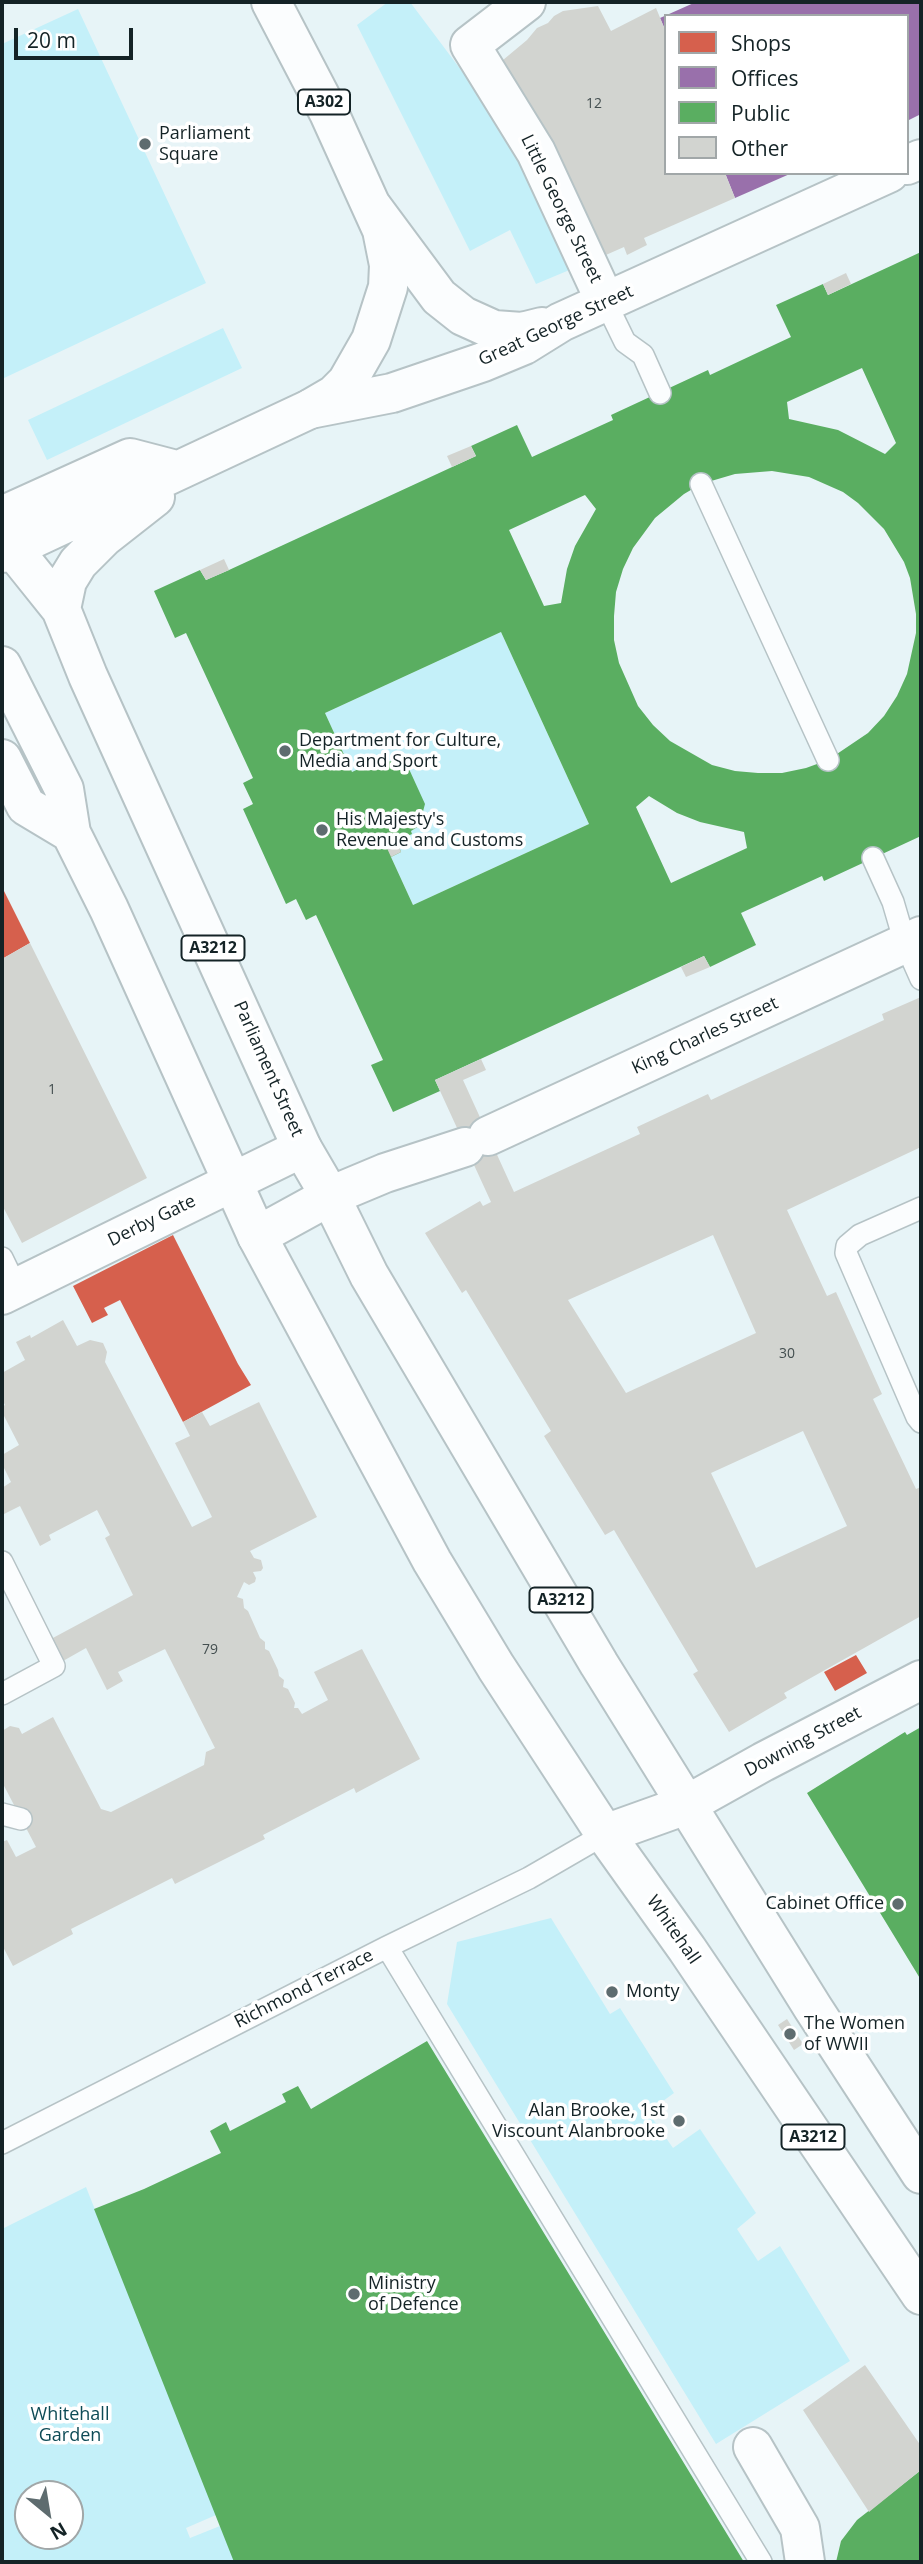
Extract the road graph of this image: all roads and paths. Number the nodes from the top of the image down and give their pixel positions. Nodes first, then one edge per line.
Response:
1 (271, 2) edge
2 (526, 2) edge
3 (884, 175) edge
4 (371, 206) junction
5 (606, 303) junction
6 (561, 322) junction
7 (660, 393) dead end
8 (310, 409) junction
9 (176, 470) junction
10 (702, 484) dead end
11 (5, 539) edge
12 (61, 609) junction
13 (2, 666) edge
14 (2, 759) edge
15 (828, 760) dead end
16 (71, 833) junction
17 (873, 858) dead end
18 (913, 940) edge
19 (921, 979) edge
20 (302, 1148) junction
21 (233, 1180) junction
22 (330, 1196) junction
23 (921, 1208) edge
24 (257, 1236) junction
25 (7, 1280) edge
26 (921, 1422) edge
27 (2, 1562) edge
28 (921, 1680) edge
29 (2, 1694) edge
30 (687, 1805) junction
31 (605, 1834) junction
32 (387, 1947) junction
33 (2, 2143) edge
34 (921, 2174) edge
35 (921, 2295) edge
36 (753, 2447) dead end
37 (761, 2562) edge
38 (805, 2562) edge

1 - 4 main road, A302
2 - 5 main road, Little George Street
3 - 5 main road, Great George Street
4 - 6 main road
4 - 8 main road, A302
5 - 6 main road, Great George Street
5 - 7 lane
6 - 8 main road, Great George Street
8 - 9 main road, Great George Street / A302
9 - 11 main road, Great George Street / A302
9 - 12 main road, Great George Street / A302
10 - 15 lane
11 - 12 main road, A3212
12 - 20 main road, Parliament Street / A3212
13 - 16 main road, A3212
14 - 16 main road
16 - 21 main road, A3212
17 - 18 lane
18 - 19 lane
18 - 22 main road, King Charles Street
20 - 21 main road, Derby Gate
20 - 22 main road, Parliament Street / A3212
21 - 24 main road, A3212
21 - 25 main road, Derby Gate
22 - 24 main road, King Charles Street
22 - 30 main road, Parliament Street / A3212
23 - 26 lane
24 - 31 main road, Whitehall / A3212
27 - 29 lane
28 - 30 main road, Downing Street
30 - 31 main road, Downing Street
30 - 34 main road, A3212
31 - 32 lane, Richmond Terrace
31 - 35 main road, Whitehall / A3212
32 - 33 lane, Richmond Terrace
32 - 37 lane
36 - 38 main road

